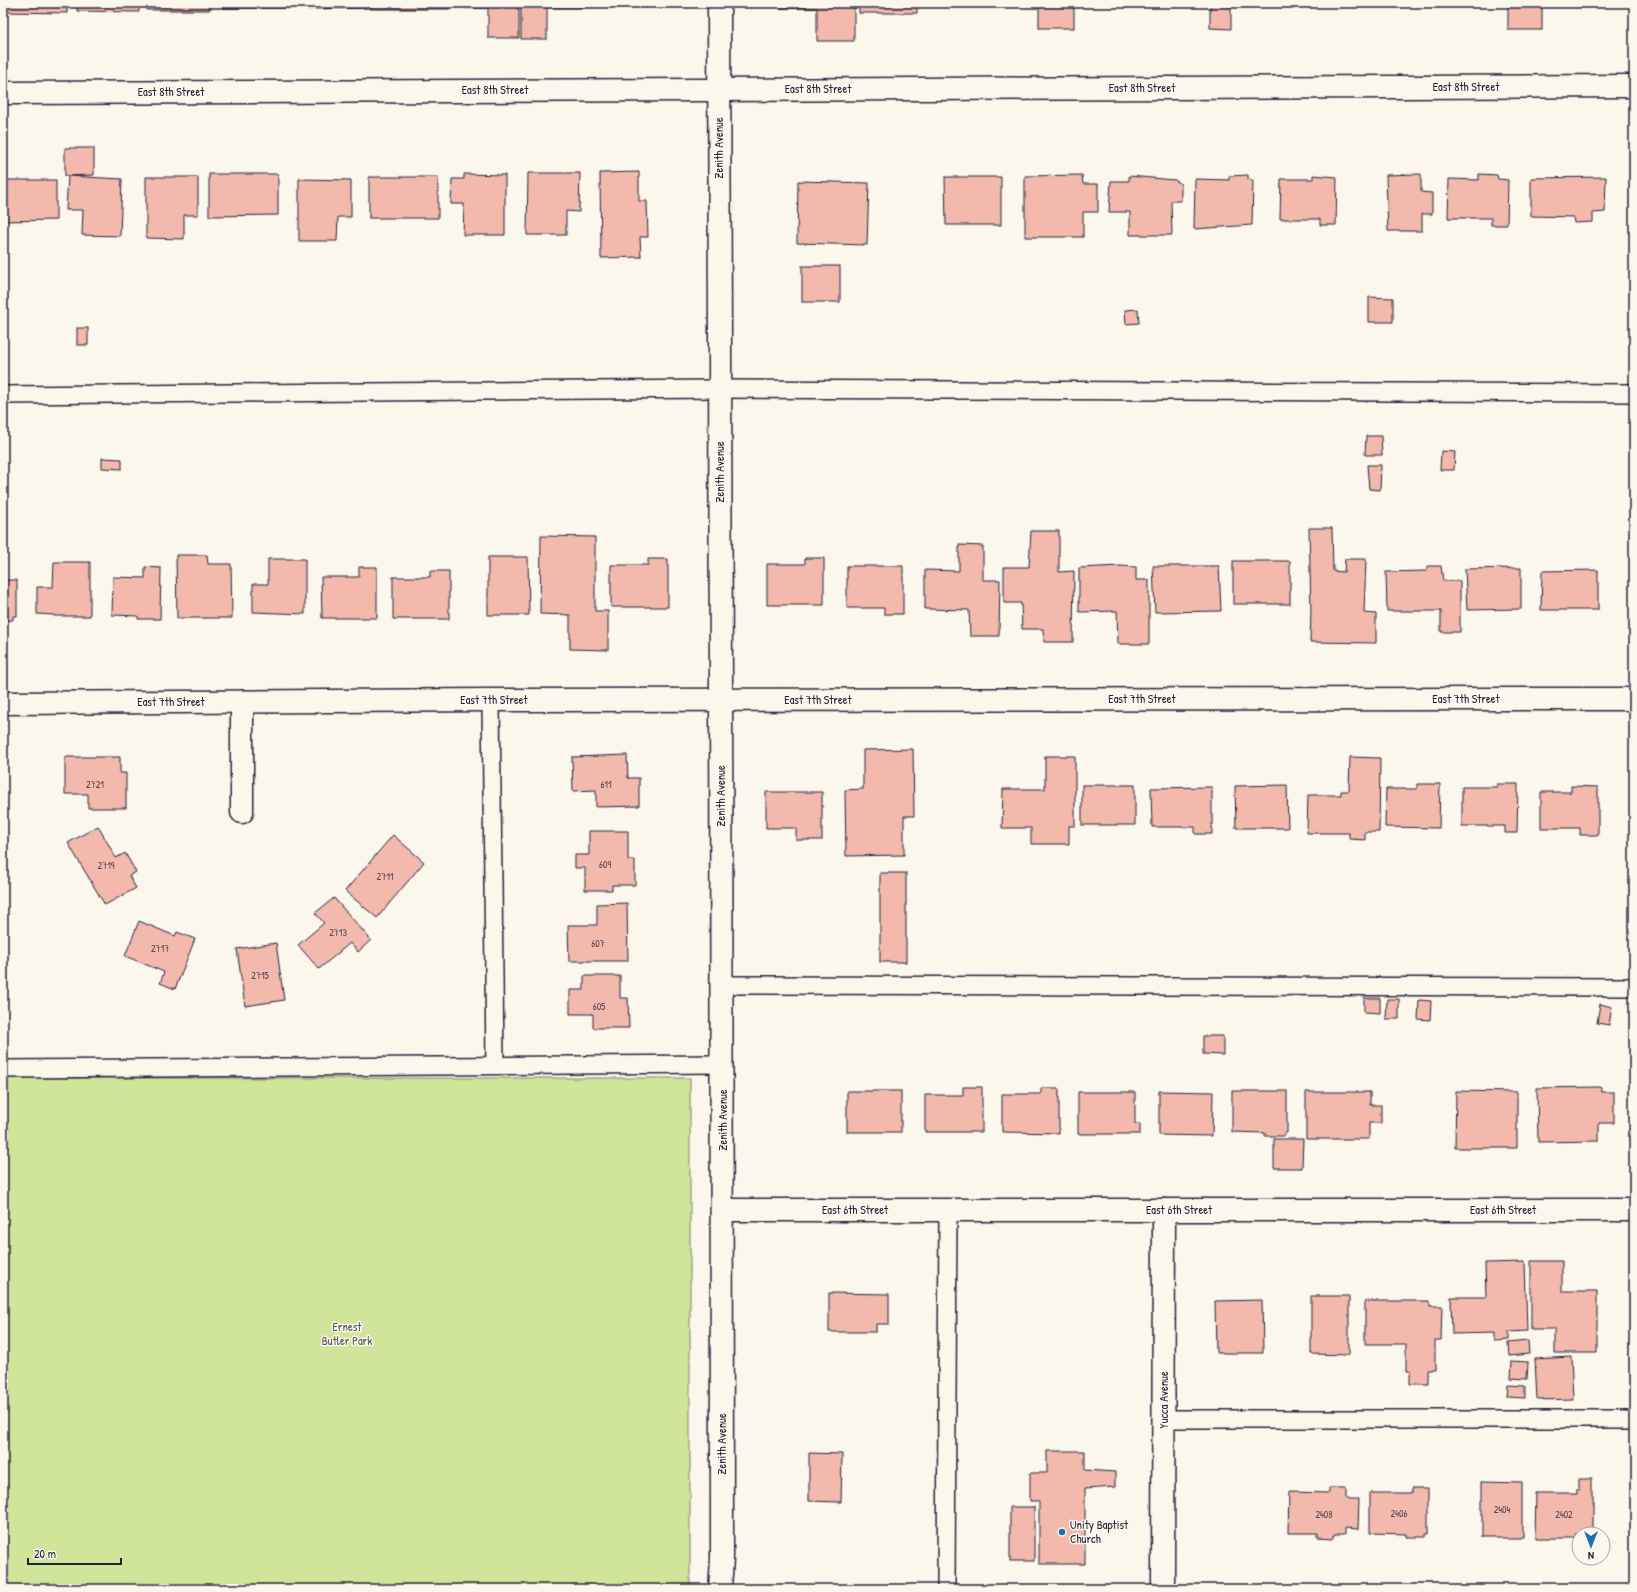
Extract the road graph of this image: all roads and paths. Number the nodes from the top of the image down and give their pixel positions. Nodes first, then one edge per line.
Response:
1 (719, 3) edge
2 (1634, 86) edge
3 (719, 89) junction
4 (3, 93) edge
5 (720, 389) junction
6 (1634, 393) edge
7 (3, 395) edge
8 (1634, 698) edge
9 (491, 700) junction
10 (720, 700) junction
11 (242, 702) junction
12 (3, 703) edge
13 (242, 812) dead end
14 (722, 985) junction
15 (1634, 987) edge
16 (722, 1064) junction
17 (494, 1066) junction
18 (3, 1069) edge
19 (723, 1210) junction
20 (948, 1210) junction
21 (1164, 1210) junction
22 (1634, 1210) edge
23 (1164, 1419) junction
24 (1634, 1419) edge
25 (720, 1589) edge
26 (946, 1589) edge
27 (1163, 1589) edge

1 - 3 street, Zenith Avenue
2 - 3 street, East 8th Street
3 - 4 street, East 8th Street
3 - 5 street, Zenith Avenue
5 - 6 lane
5 - 7 lane
5 - 10 street, Zenith Avenue
8 - 10 street, East 7th Street
9 - 10 street, East 7th Street
9 - 11 street, East 7th Street
9 - 17 lane
10 - 14 street, Zenith Avenue
11 - 12 street, East 7th Street
11 - 13 street
14 - 15 lane
14 - 16 street, Zenith Avenue
16 - 17 lane
16 - 19 street, Zenith Avenue
17 - 18 lane
19 - 20 street, East 6th Street
19 - 25 street, Zenith Avenue
20 - 21 street, East 6th Street
20 - 26 lane
21 - 22 street, East 6th Street
21 - 23 street, Yucca Avenue
23 - 24 lane
23 - 27 street, Yucca Avenue

